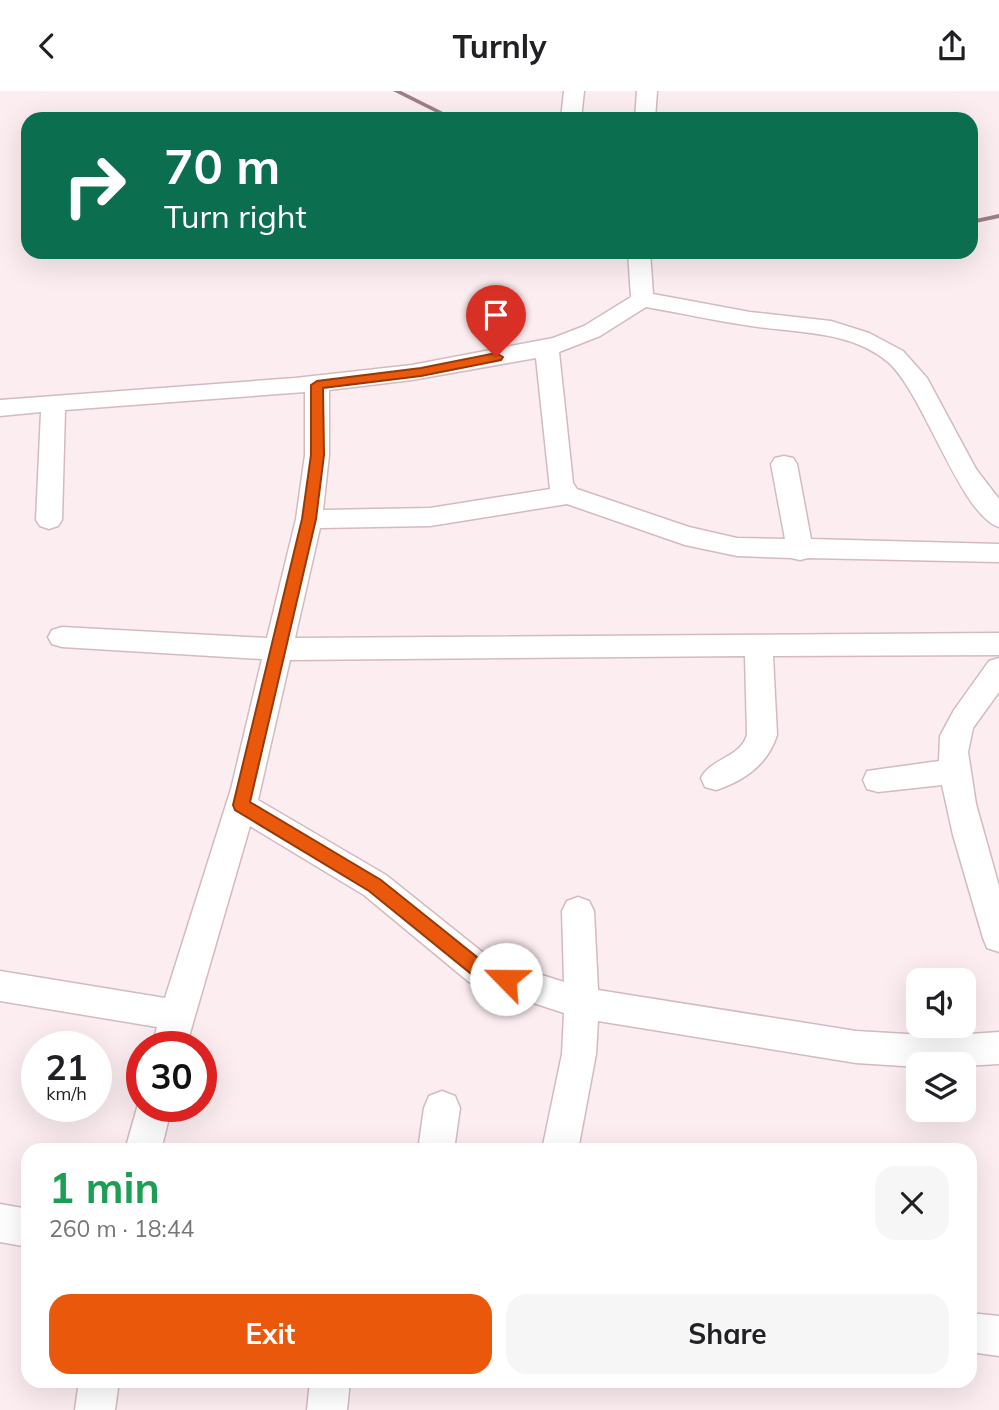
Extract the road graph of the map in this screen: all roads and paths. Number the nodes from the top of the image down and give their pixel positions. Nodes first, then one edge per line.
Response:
1 (574, 91) edge
2 (647, 91) edge
3 (572, 112) edge
4 (646, 112) edge
5 (639, 259) edge
6 (642, 299) junction
7 (547, 347) junction
8 (317, 385) junction
9 (53, 402) junction
10 (0, 408) edge
11 (784, 464) dead end
12 (568, 495) junction
13 (999, 518) edge
14 (309, 519) junction
15 (49, 520) dead end
16 (800, 551) junction
17 (999, 553) edge
18 (62, 637) dead end
19 (999, 644) edge
20 (759, 645) junction
21 (279, 649) junction
22 (999, 669) edge
23 (955, 771) junction
24 (716, 778) dead end
25 (878, 780) dead end
26 (243, 797) junction
27 (578, 911) dead end
28 (999, 939) edge
29 (0, 986) edge
30 (582, 1003) junction
31 (173, 1031) edge
32 (999, 1048) edge
33 (442, 1108) dead end
34 (150, 1122) edge
35 (145, 1143) edge
36 (437, 1143) edge
37 (561, 1143) edge
38 (0, 1223) edge
39 (21, 1227) edge
40 (977, 1334) edge
41 (999, 1336) edge
42 (98, 1388) edge
43 (329, 1388) edge
44 (95, 1410) edge
45 (327, 1410) edge

1 - 3 street
2 - 4 street
5 - 6 street
6 - 7 street
6 - 13 street
7 - 8 street
7 - 12 street
8 - 9 street
8 - 14 street
9 - 10 street
9 - 15 street
11 - 16 street
12 - 14 street
12 - 16 street
14 - 21 street
16 - 17 street
18 - 21 street
19 - 20 street
20 - 21 street
20 - 24 street
21 - 26 street
22 - 23 street
23 - 25 street
23 - 28 street
26 - 30 street
26 - 31 street
27 - 30 street
29 - 31 street
30 - 32 street
30 - 37 street
33 - 36 street
34 - 35 street
38 - 39 street
40 - 41 street
42 - 44 street
43 - 45 street

